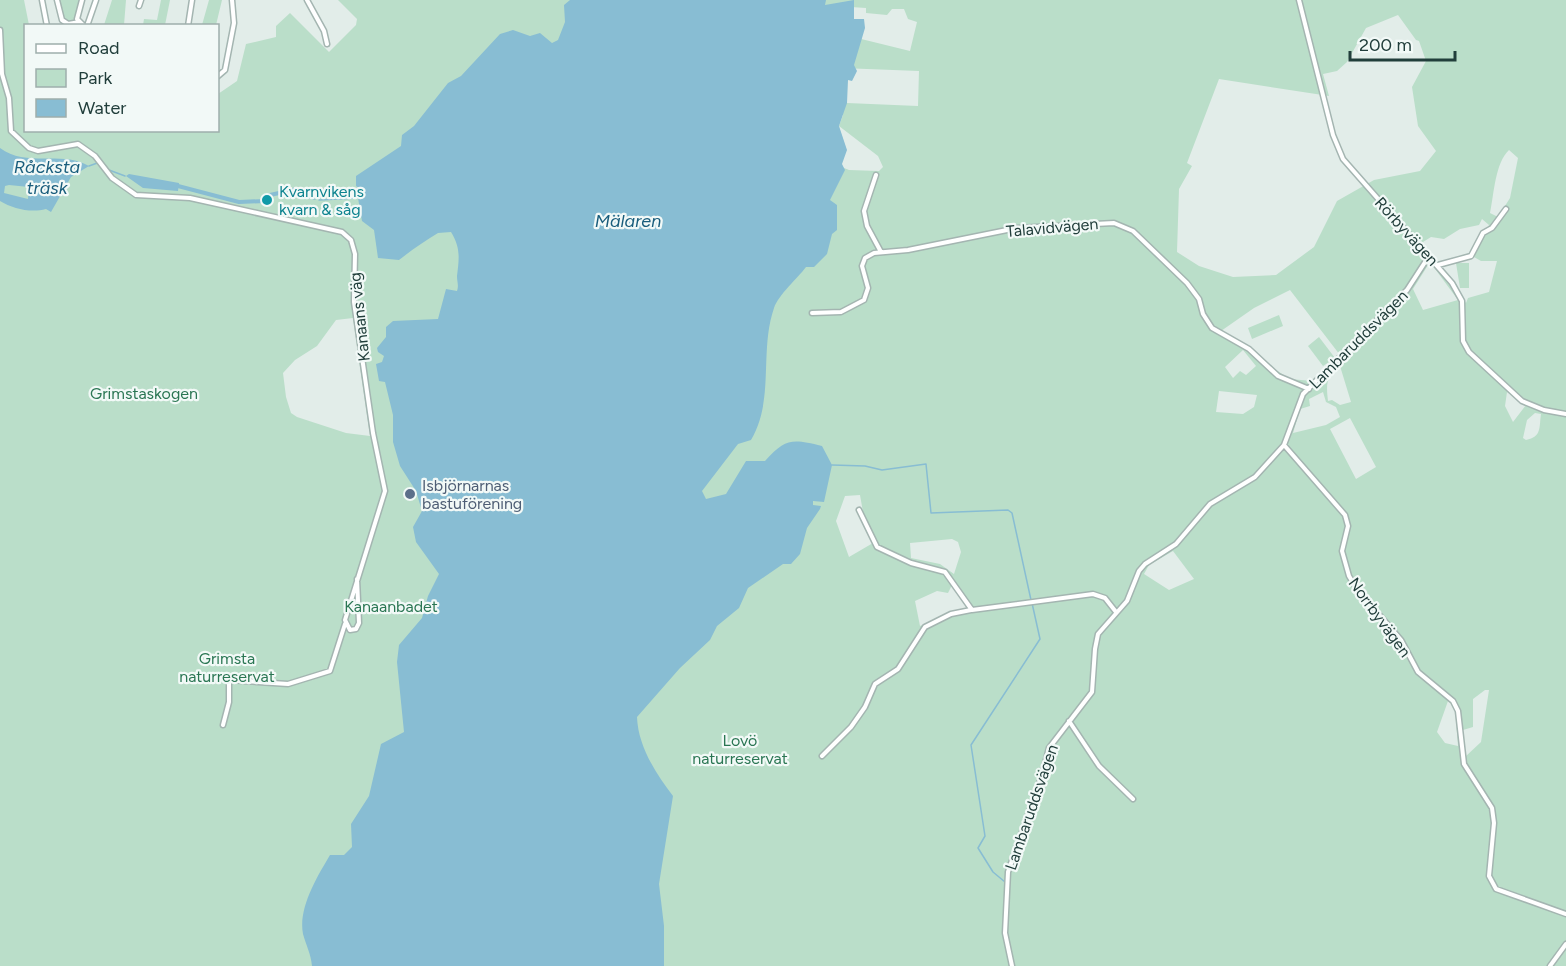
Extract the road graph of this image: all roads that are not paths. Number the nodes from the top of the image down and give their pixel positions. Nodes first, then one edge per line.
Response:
1 (42, 0) edge
2 (57, 0) edge
3 (82, 0) edge
4 (96, 0) edge
5 (141, 0) edge
6 (192, 0) edge
7 (232, 0) edge
8 (307, 0) edge
9 (1299, 0) edge
10 (139, 6) dead end
11 (80, 22) junction
12 (47, 24) edge
13 (83, 24) edge
14 (87, 24) edge
15 (188, 24) edge
16 (0, 30) edge
17 (327, 44) dead end
18 (219, 75) edge
19 (876, 175) dead end
20 (1506, 209) dead end
21 (881, 252) junction
22 (1429, 256) junction
23 (1438, 265) junction
24 (812, 313) dead end
25 (1308, 389) junction
26 (1566, 414) edge
27 (1284, 445) junction
28 (859, 510) dead end
29 (357, 579) junction
30 (972, 610) junction
31 (1116, 612) junction
32 (345, 624) junction
33 (1069, 721) junction
34 (224, 725) dead end
35 (822, 756) dead end
36 (1133, 799) dead end
37 (1566, 914) edge
38 (1566, 944) edge
39 (1012, 966) edge
40 (1550, 966) edge

1 - 12 street
2 - 11 street
3 - 11 street
4 - 14 street
5 - 10 street
6 - 15 street
7 - 18 street
8 - 17 street
9 - 22 street, Rörbyvägen
11 - 13 street
16 - 29 street, Kanaans väg
19 - 21 street
20 - 23 street
21 - 24 street
21 - 25 street, Talavidvägen
22 - 23 street, Rörbyvägen
22 - 25 street, Lambaruddsvägen
23 - 26 street, Rörbyvägen
25 - 27 street, Lambaruddsvägen
27 - 31 street, Lambaruddsvägen
27 - 37 street, Norrbyvägen
28 - 30 street
29 - 32 street, Kanaans väg
29 - 32 street, Kanaans väg
30 - 31 street
30 - 35 street
31 - 33 street, Lambaruddsvägen
32 - 34 street
33 - 36 street
33 - 39 street, Lambaruddsvägen
38 - 40 street

